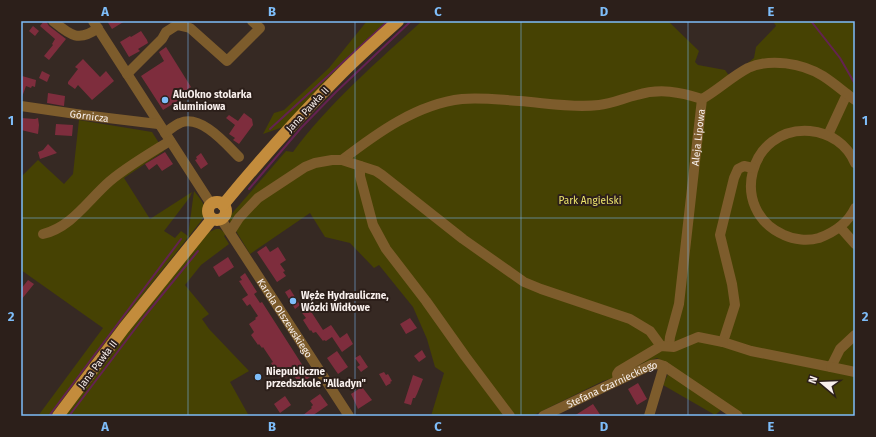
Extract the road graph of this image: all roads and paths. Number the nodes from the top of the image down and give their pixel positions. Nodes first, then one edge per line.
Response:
1 (53, 21) edge
2 (252, 21) edge
3 (398, 21) edge
4 (95, 25) edge
5 (127, 74) junction
6 (851, 97) edge
7 (702, 99) junction
8 (21, 106) edge
9 (158, 124) junction
10 (828, 135) junction
11 (167, 137) junction
12 (239, 156) dead end
13 (342, 160) junction
14 (855, 162) edge
15 (360, 166) junction
16 (753, 168) junction
17 (217, 205) junction
18 (855, 208) edge
19 (216, 219) junction
20 (840, 227) junction
21 (232, 228) dead end
22 (43, 234) dead end
23 (855, 244) edge
24 (855, 335) edge
25 (723, 342) junction
26 (665, 346) junction
27 (664, 366) junction
28 (831, 367) junction
29 (855, 372) edge
30 (618, 380) junction
31 (58, 416) edge
32 (349, 416) edge
33 (510, 416) edge
34 (544, 416) edge
35 (649, 416) edge
36 (738, 416) edge

1 - 4 street
2 - 5 street
3 - 17 main road, Jana Pawła II
4 - 5 street
5 - 9 street
6 - 7 street, Aleja Lipowa
6 - 10 street
7 - 13 street
7 - 26 street, Aleja Lipowa
8 - 9 street, Górnicza
9 - 11 street
10 - 14 street
10 - 16 street
11 - 12 street
11 - 17 street
11 - 22 street
13 - 15 street
13 - 21 street
15 - 26 street
15 - 33 street
16 - 20 street
16 - 25 street
17 - 19 main road
18 - 20 street
19 - 31 main road, Jana Pawła II
19 - 32 street, Karola Olszewskiego
20 - 23 street
24 - 28 street
25 - 26 street
25 - 28 street
26 - 30 street
27 - 30 street, Stefana Czarnieckiego
27 - 35 street
27 - 36 street, Stefana Czarnieckiego
28 - 29 street
30 - 34 street, Stefana Czarnieckiego

